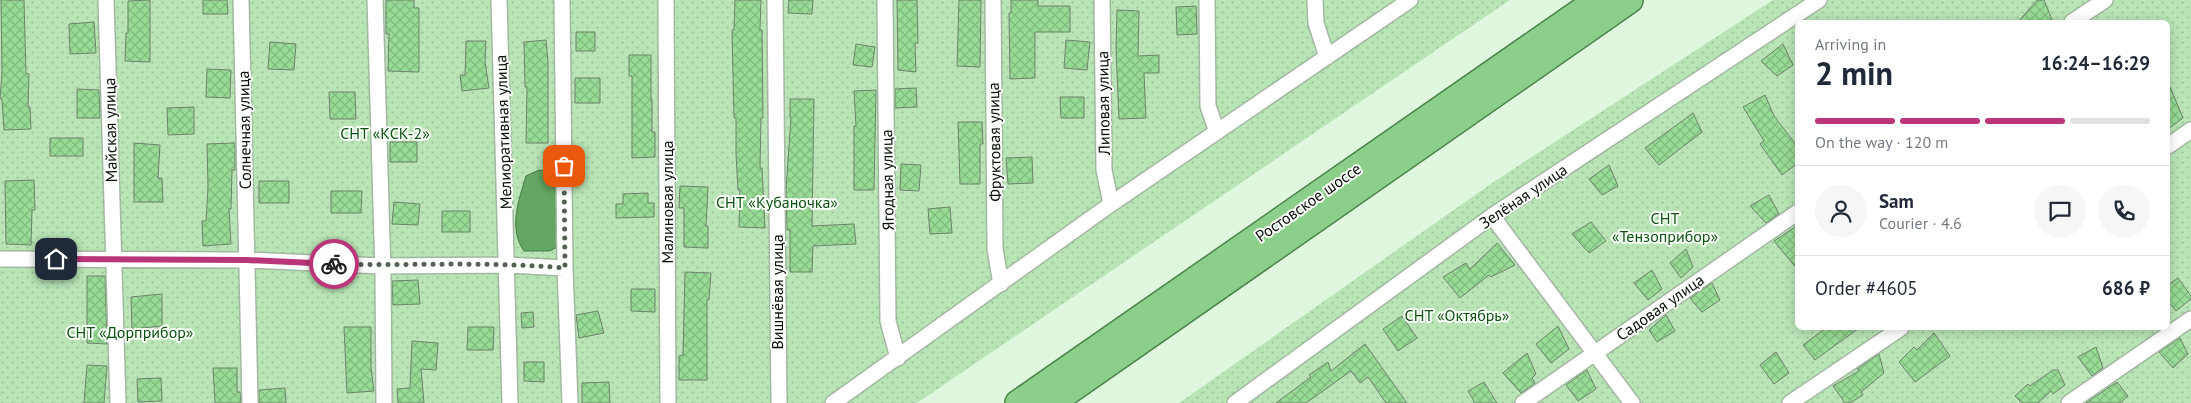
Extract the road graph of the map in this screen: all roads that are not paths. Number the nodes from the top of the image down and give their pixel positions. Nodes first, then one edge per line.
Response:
1 (106, 0) edge
2 (241, 0) edge
3 (375, 0) edge
4 (499, 0) edge
5 (562, 0) edge
6 (666, 0) edge
7 (775, 0) edge
8 (885, 0) edge
9 (993, 0) edge
10 (1102, 0) edge
11 (1207, 0) edge
12 (1315, 0) edge
13 (1410, 0) edge
14 (1597, 0) edge
15 (1630, 0) edge
16 (1819, 0) edge
17 (2105, 0) edge
18 (2075, 20) edge
19 (1327, 57) junction
20 (2191, 130) edge
21 (1217, 132) junction
22 (2170, 145) edge
23 (1111, 204) junction
24 (1795, 214) edge
25 (1492, 216) junction
26 (0, 259) edge
27 (113, 259) junction
28 (246, 260) junction
29 (507, 264) junction
30 (382, 266) junction
31 (565, 268) junction
32 (1001, 284) junction
33 (2191, 319) edge
34 (1898, 330) edge
35 (1594, 352) junction
36 (898, 358) junction
37 (118, 403) edge
38 (250, 403) edge
39 (384, 403) edge
40 (510, 403) edge
41 (570, 403) edge
42 (668, 403) edge
43 (779, 403) edge
44 (833, 403) edge
45 (1018, 403) edge
46 (1052, 403) edge
47 (1235, 403) edge
48 (1523, 403) edge
49 (1632, 403) edge
50 (1790, 403) edge
51 (2069, 403) edge

1 - 27 street, Майская улица
2 - 28 street, Солнечная улица
3 - 30 street
4 - 29 street, Мелиоративная улица
5 - 31 street
6 - 42 street, Малиновая улица
7 - 43 street, Вишнёвая улица
8 - 36 street, Ягодная улица
9 - 32 street, Фруктовая улица
10 - 23 street, Липовая улица
11 - 21 street
12 - 19 street
13 - 19 street
14 - 45 highway, Ростовское шоссе
15 - 46 highway, Ростовское шоссе
16 - 25 street, Зелёная улица
17 - 18 street
19 - 21 street
20 - 22 street
21 - 23 street
23 - 32 street
24 - 35 street, Садовая улица
25 - 35 street
25 - 47 street, Зелёная улица
26 - 27 street
27 - 28 street
27 - 37 street
28 - 30 street
28 - 38 street, Солнечная улица
29 - 30 street
29 - 31 street
29 - 40 street, Мелиоративная улица
30 - 39 street
31 - 41 street
32 - 36 street
33 - 51 street
34 - 50 street
35 - 48 street, Садовая улица
35 - 49 street
36 - 44 street

